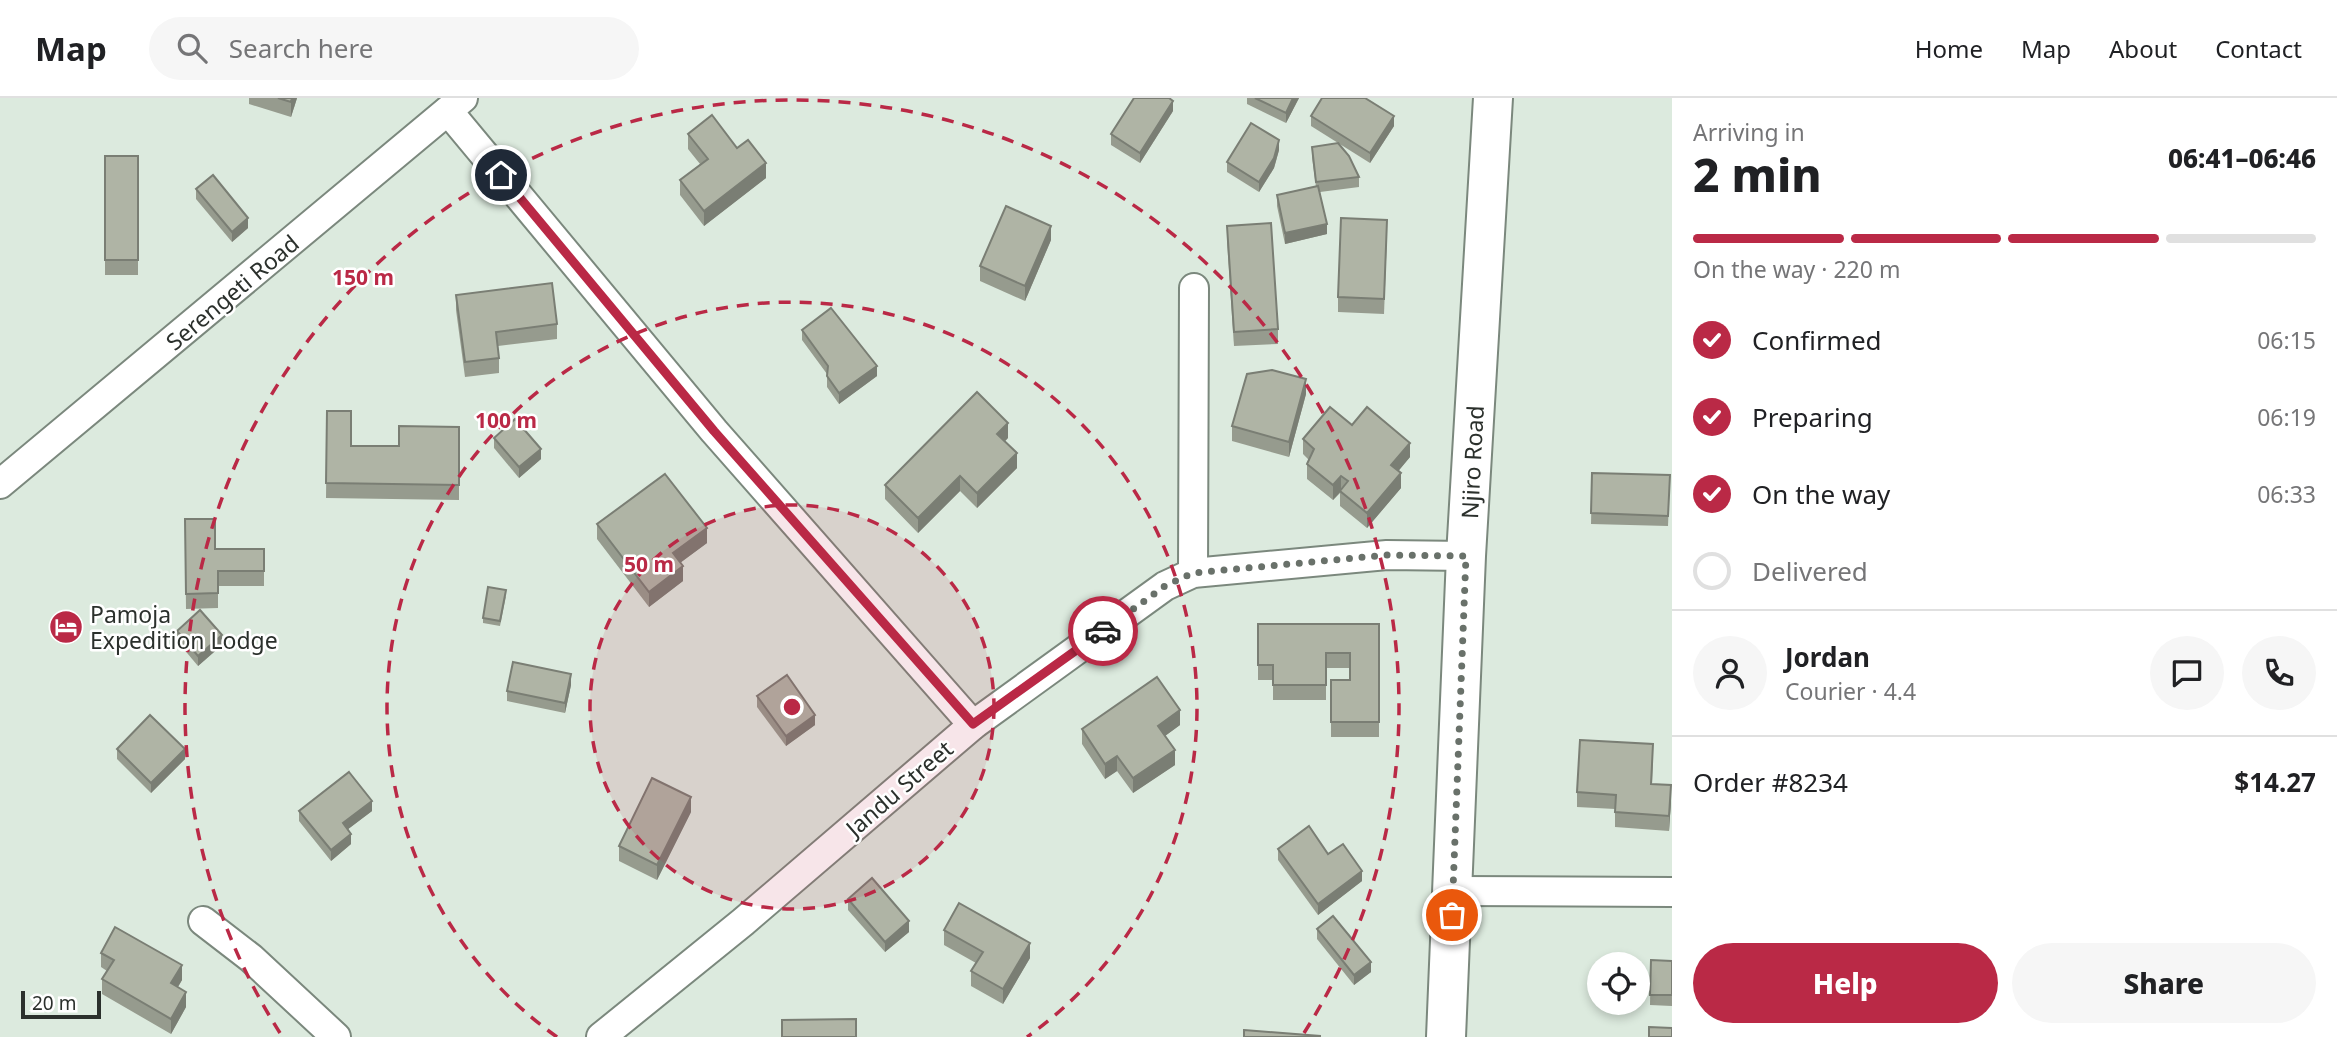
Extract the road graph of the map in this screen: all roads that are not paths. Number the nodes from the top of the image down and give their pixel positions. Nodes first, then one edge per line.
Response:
1 (1493, 98) edge
2 (456, 105) edge
3 (1194, 288) dead end
4 (0, 484) edge
5 (1466, 556) junction
6 (1193, 573) junction
7 (973, 724) junction
8 (1453, 891) junction
9 (1672, 892) edge
10 (203, 921) dead end
11 (336, 1037) edge
12 (601, 1037) edge
13 (1446, 1037) edge

1 - 5 street, Njiro Road
2 - 4 street, Serengeti Road
2 - 7 street
3 - 6 street
5 - 6 street, Jandu Street
5 - 8 street, Njiro Road
6 - 7 street, Jandu Street
7 - 12 street, Jandu Street
8 - 9 street
8 - 13 street, Njiro Road
10 - 11 street

